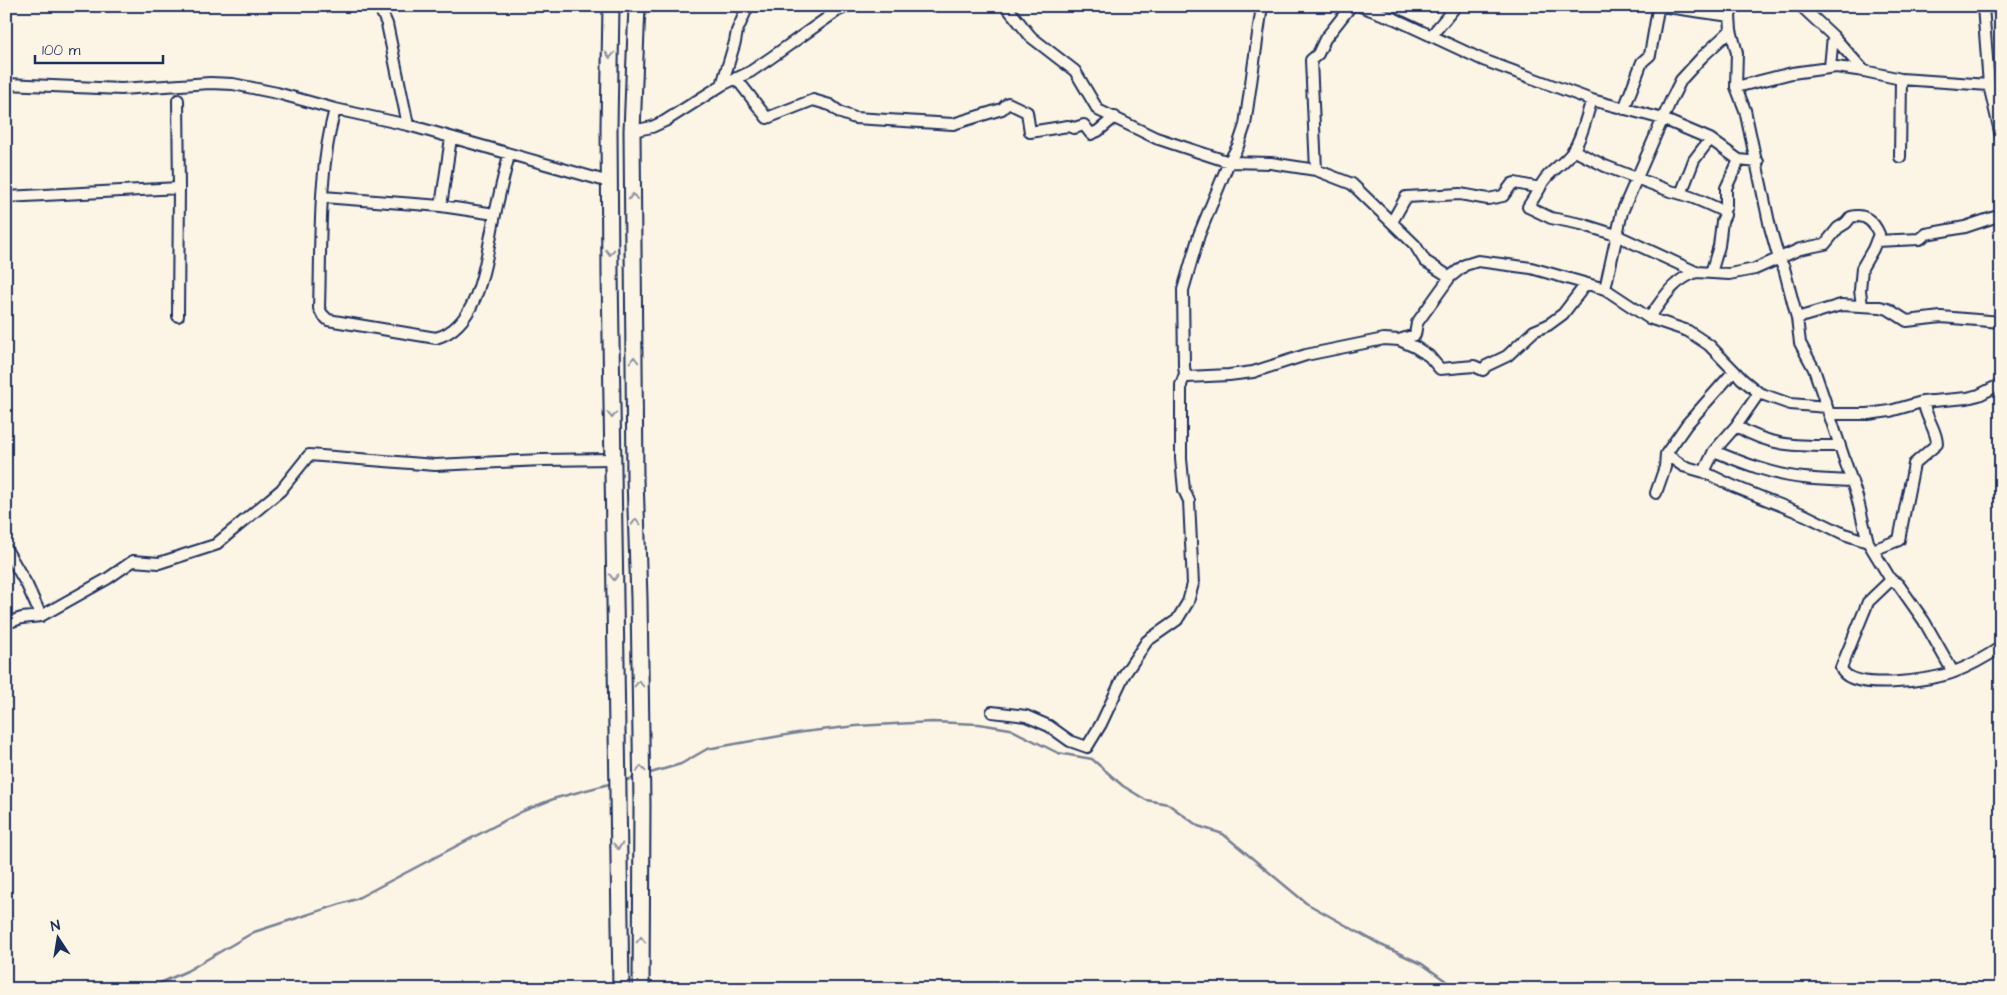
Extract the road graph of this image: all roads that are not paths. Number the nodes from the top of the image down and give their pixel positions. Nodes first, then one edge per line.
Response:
1 (379, 6) edge
2 (611, 6) edge
3 (637, 6) edge
4 (748, 6) edge
5 (848, 6) edge
6 (1006, 6) edge
7 (1262, 6) edge
8 (1352, 6) edge
9 (1360, 6) edge
10 (1456, 6) edge
11 (1801, 6) edge
12 (1982, 6) edge
13 (1994, 6) edge
14 (1662, 7) edge
15 (1732, 11) edge
16 (2001, 12) edge
17 (1731, 30) junction
18 (1431, 36) junction
19 (1834, 36) junction
20 (1830, 67) junction
21 (1864, 70) junction
22 (736, 78) junction
23 (1901, 79) junction
24 (6, 84) edge
25 (722, 85) junction
26 (1989, 85) junction
27 (1736, 86) junction
28 (178, 100) dead end
29 (1592, 100) junction
30 (335, 109) junction
31 (1624, 109) junction
32 (1115, 117) junction
33 (1663, 118) junction
34 (408, 126) junction
35 (632, 131) junction
36 (2001, 136) edge
37 (451, 138) junction
38 (1710, 139) junction
39 (1573, 150) junction
40 (509, 155) junction
41 (1900, 157) dead end
42 (1740, 160) junction
43 (1229, 162) junction
44 (1758, 162) junction
45 (1316, 170) junction
46 (1636, 178) junction
47 (609, 182) junction
48 (179, 188) junction
49 (1540, 188) junction
50 (1681, 194) junction
51 (6, 197) edge
52 (323, 197) junction
53 (441, 206) junction
54 (1723, 211) junction
55 (495, 214) junction
56 (2001, 215) edge
57 (1389, 219) junction
58 (1616, 235) junction
59 (1876, 240) junction
60 (1779, 260) junction
61 (1696, 272) junction
62 (1711, 273) junction
63 (1450, 278) junction
64 (1586, 284) junction
65 (1605, 289) junction
66 (1862, 306) junction
67 (178, 316) dead end
68 (1649, 318) junction
69 (1797, 318) junction
70 (2001, 322) edge
71 (1400, 340) junction
72 (1734, 371) junction
73 (1185, 374) junction
74 (2001, 384) edge
75 (1759, 393) junction
76 (1930, 401) junction
77 (1828, 411) junction
78 (1736, 426) junction
79 (1840, 446) junction
80 (1714, 450) junction
81 (1666, 454) junction
82 (612, 460) junction
83 (1704, 472) junction
84 (1852, 481) junction
85 (1656, 493) dead end
86 (1870, 546) junction
87 (6, 549) edge
88 (1891, 580) junction
89 (41, 616) junction
90 (6, 623) edge
91 (2001, 647) edge
92 (1953, 672) junction
93 (992, 712) dead end
94 (621, 989) edge
95 (641, 989) edge

1 - 34 street
2 -> 47 highway
3 - 35 highway
4 - 25 street
5 - 22 street
6 - 32 street
7 - 43 street
8 - 45 street
9 - 18 street
10 - 18 street
11 - 19 street
12 - 26 street
13 - 16 street
14 - 15 street
14 - 31 street
15 - 17 street
17 - 27 street
17 - 33 street
18 - 29 street
19 - 20 street
19 - 21 street
20 - 21 street
20 - 27 street
21 - 23 street
22 - 25 street
22 - 32 street
23 - 26 street
23 - 41 street
24 - 30 street
25 - 35 street
26 - 36 street
27 - 44 street
28 - 48 street
29 - 31 street
29 - 39 street
30 - 34 street
30 - 52 street
31 - 33 street
32 - 43 street
33 - 38 street
33 - 46 street
34 - 37 street
95 -> 35 highway
37 - 40 street
37 - 53 street
38 - 42 street
38 - 50 street
39 - 46 street
39 - 49 street
40 - 47 street
40 - 55 street
42 - 44 street
42 - 54 street
43 - 45 street
43 - 73 street
44 - 60 street
45 - 57 street
46 - 50 street
46 - 58 street
47 -> 82 highway
48 - 51 street
48 - 67 street
49 - 57 street
49 - 58 street
50 - 54 street
52 - 53 street
52 - 55 street
53 - 55 street
54 - 62 street
56 - 59 street
57 - 63 street
58 - 61 street
58 - 65 street
59 - 60 street
59 - 66 street
60 - 62 street
60 - 69 street
61 - 62 street
61 - 68 street
63 - 64 street
63 - 71 street
64 - 65 street
64 - 71 street
65 - 68 street
66 - 69 street
66 - 70 street
68 - 72 street
69 - 77 street
71 - 73 street
72 - 75 street
72 - 81 street
73 - 93 street
74 - 76 street
75 - 77 street
75 - 78 street
76 - 77 street
76 - 86 street
77 - 79 street
78 - 79 street
78 - 80 street
79 - 84 street
80 - 83 street
80 - 84 street
81 - 83 street
81 - 85 street
82 - 89 street
82 -> 94 highway
83 - 86 street
84 - 86 street
86 - 88 street
87 - 89 street
88 - 92 street
88 - 92 street
89 - 90 street
91 - 92 street

